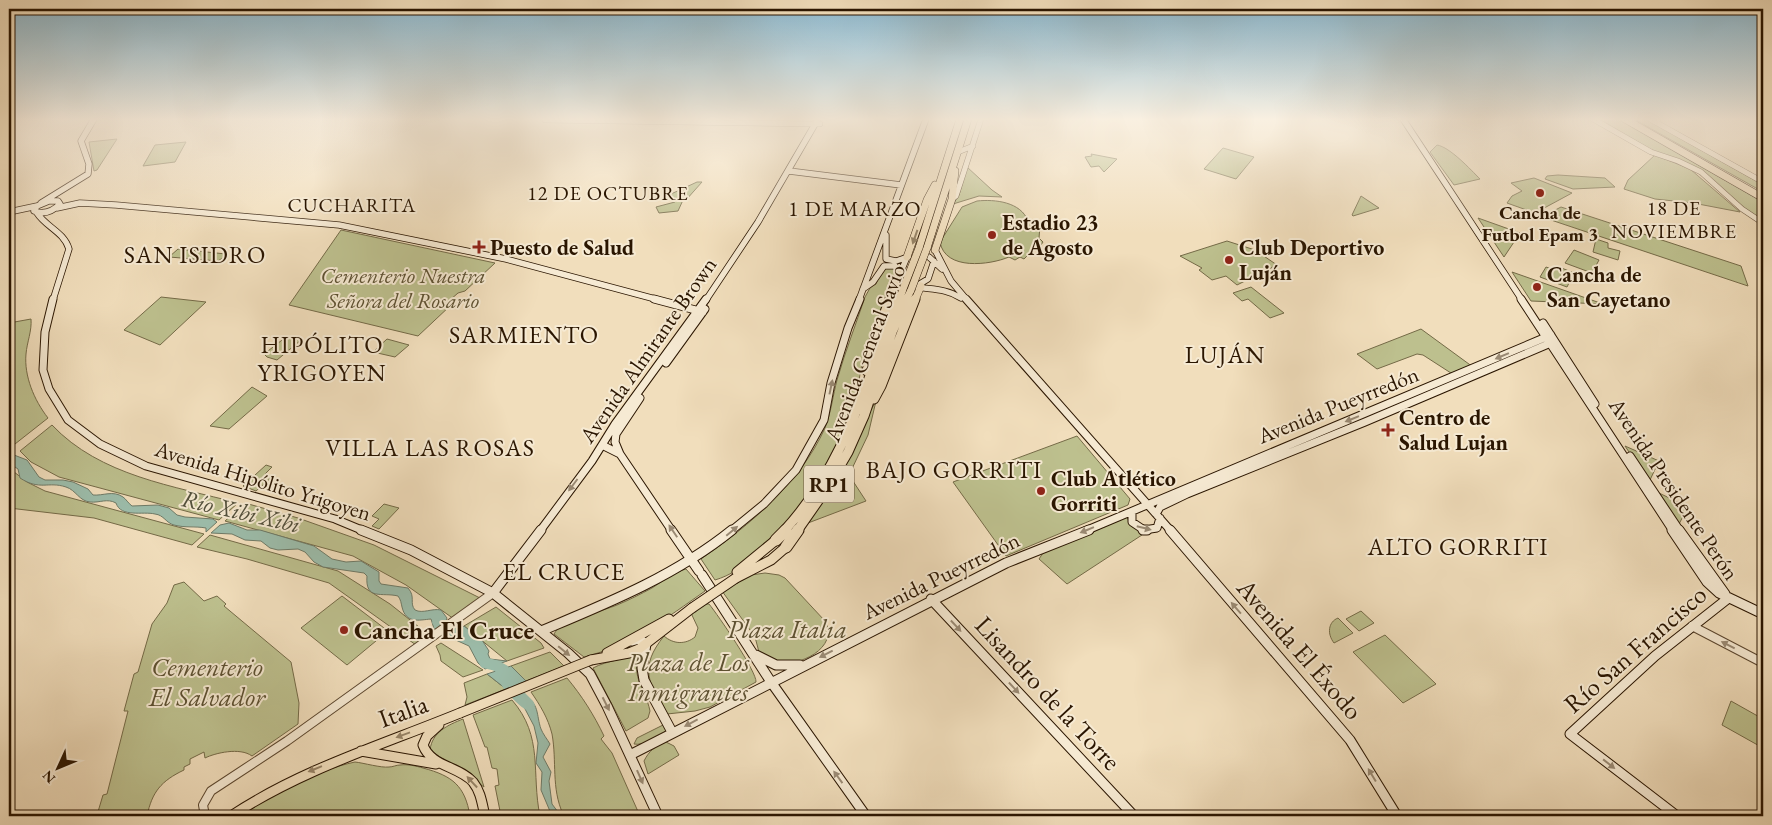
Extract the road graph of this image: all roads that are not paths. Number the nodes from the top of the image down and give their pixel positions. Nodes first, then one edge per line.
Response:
1 (88, 158) edge
2 (799, 158) edge
3 (911, 158) edge
4 (953, 158) edge
5 (969, 158) edge
6 (1428, 158) edge
7 (1432, 158) edge
8 (1668, 158) edge
9 (1694, 158) edge
10 (1696, 158) edge
11 (1719, 158) edge
12 (951, 160) junction
13 (791, 172) junction
14 (1763, 182) edge
15 (901, 185) junction
16 (58, 193) junction
17 (1763, 196) edge
18 (952, 199) junction
19 (59, 201) junction
20 (73, 204) junction
21 (38, 208) junction
22 (55, 209) junction
23 (9, 212) edge
24 (1763, 223) edge
25 (47, 226) junction
26 (885, 230) junction
27 (935, 250) junction
28 (907, 257) junction
29 (934, 261) junction
30 (946, 273) junction
31 (900, 274) junction
32 (920, 285) junction
33 (863, 289) junction
34 (970, 305) junction
35 (701, 311) junction
36 (895, 317) junction
37 (1551, 340) junction
38 (862, 400) junction
39 (864, 416) junction
40 (602, 445) junction
41 (620, 454) junction
42 (592, 462) junction
43 (1134, 490) junction
44 (1136, 510) junction
45 (1154, 512) junction
46 (776, 540) joint
47 (786, 547) joint
48 (692, 559) junction
49 (734, 577) junction
50 (493, 593) junction
51 (1726, 596) junction
52 (931, 599) junction
53 (691, 607) junction
54 (1763, 614) edge
55 (1692, 626) junction
56 (541, 631) junction
57 (658, 633) junction
58 (631, 641) junction
59 (646, 644) junction
60 (751, 651) junction
61 (644, 657) junction
62 (591, 660) junction
63 (1763, 663) edge
64 (806, 664) junction
65 (771, 682) junction
66 (447, 719) junction
67 (672, 732) junction
68 (360, 751) junction
69 (630, 755) junction
70 (440, 764) junction
71 (205, 816) edge
72 (231, 816) edge
73 (485, 816) edge
74 (658, 816) edge
75 (866, 816) edge
76 (1134, 816) edge
77 (1397, 816) edge
78 (1677, 816) edge

1 - 16 main road
2 - 13 main road, Avenida Almirante Brown
3 - 15 main road
4 - 12 highway, Avenida General Savio / RP1
5 - 18 street
6 - 37 main road, Avenida Presidente Perón
7 - 37 main road, Avenida Presidente Perón
8 - 24 street
9 - 17 highway
10 - 17 highway
11 - 14 street
12 - 18 highway
12 -> 28 highway
12 - 36 highway, Avenida General Savio / RP1, bridge
13 - 15 main road
13 - 35 main road, Avenida Almirante Brown
15 - 26 main road
16 - 19 main road
16 - 21 main road
18 - 27 highway
19 - 20 main road
19 - 21 main road
19 - 22 main road
20 - 22 main road
20 - 35 main road
21 - 22 main road
21 - 23 main road
21 - 25 main road
22 - 25 main road
25 - 50 main road, Avenida Hipólito Yrigoyen
26 - 28 main road
26 - 33 main road
27 - 29 street
27 - 30 main road, Avenida El Éxodo
28 - 29 main road
28 - 31 main road
29 - 30 main road, Avenida El Éxodo
29 - 32 main road
30 - 34 main road, Avenida El Éxodo
31 - 32 main road
31 - 33 main road
31 - 38 highway
32 - 34 main road, Avenida El Éxodo
32 - 39 highway
48 -> 33 main road
34 - 43 main road, Avenida El Éxodo
35 - 40 main road, Avenida Almirante Brown
35 - 41 main road, Avenida Almirante Brown
36 - 38 highway, Avenida General Savio / RP1
36 - 39 highway, Avenida General Savio / RP1
37 -> 45 main road, Avenida Pueyrredón
37 - 45 main road, Avenida Pueyrredón
37 - 51 main road, Avenida Presidente Perón
38 - 46 highway, Avenida General Savio / RP1
39 - 47 highway, Avenida General Savio / RP1
40 - 41 main road
40 - 42 main road, Avenida Almirante Brown
41 - 42 main road
48 -> 41 main road
42 -> 50 main road, Avenida Almirante Brown
43 - 44 main road
43 - 45 main road, Avenida El Éxodo
44 - 45 main road
44 -> 45 main road
44 -> 52 main road, Avenida Pueyrredón
77 -> 45 main road, Avenida El Éxodo
46 - 49 main road, Avenida General Savio / RP1
47 - 49 main road, Avenida General Savio / RP1
48 - 56 main road
48 - 60 main road
49 - 53 main road, Avenida General Savio / RP1, bridge
50 - 56 main road, Avenida Hipólito Yrigoyen
50 - 71 street
51 - 54 main road, Avenida Presidente Perón
51 - 55 main road, Río San Francisco
52 -> 64 main road, Avenida Pueyrredón
52 -> 76 main road, Lisandro de la Torre
53 - 57 main road, Avenida General Savio / RP1
53 - 58 main road, Avenida General Savio / RP1
63 -> 55 street
55 -> 78 main road, Río San Francisco
56 -> 69 main road, Avenida Hipólito Yrigoyen
57 - 59 main road, Avenida General Savio / RP1
57 - 61 main road, RP1
58 - 59 main road
58 - 62 main road, Avenida General Savio / RP1
59 - 61 main road, RP1
59 - 62 main road, Avenida General Savio / RP1
60 - 64 main road
60 - 65 main road
61 - 67 main road, RP1
62 - 66 main road, Italia / RP1, bridge
64 - 65 main road, Avenida Pueyrredón
65 -> 67 main road, Avenida Pueyrredón
75 -> 65 main road
66 -> 68 main road, Italia
66 - 70 main road
67 - 69 main road, Avenida Pueyrredón
68 - 70 main road
68 -> 72 main road, Italia
69 -> 74 main road, Avenida Hipólito Yrigoyen
73 -> 70 main road

